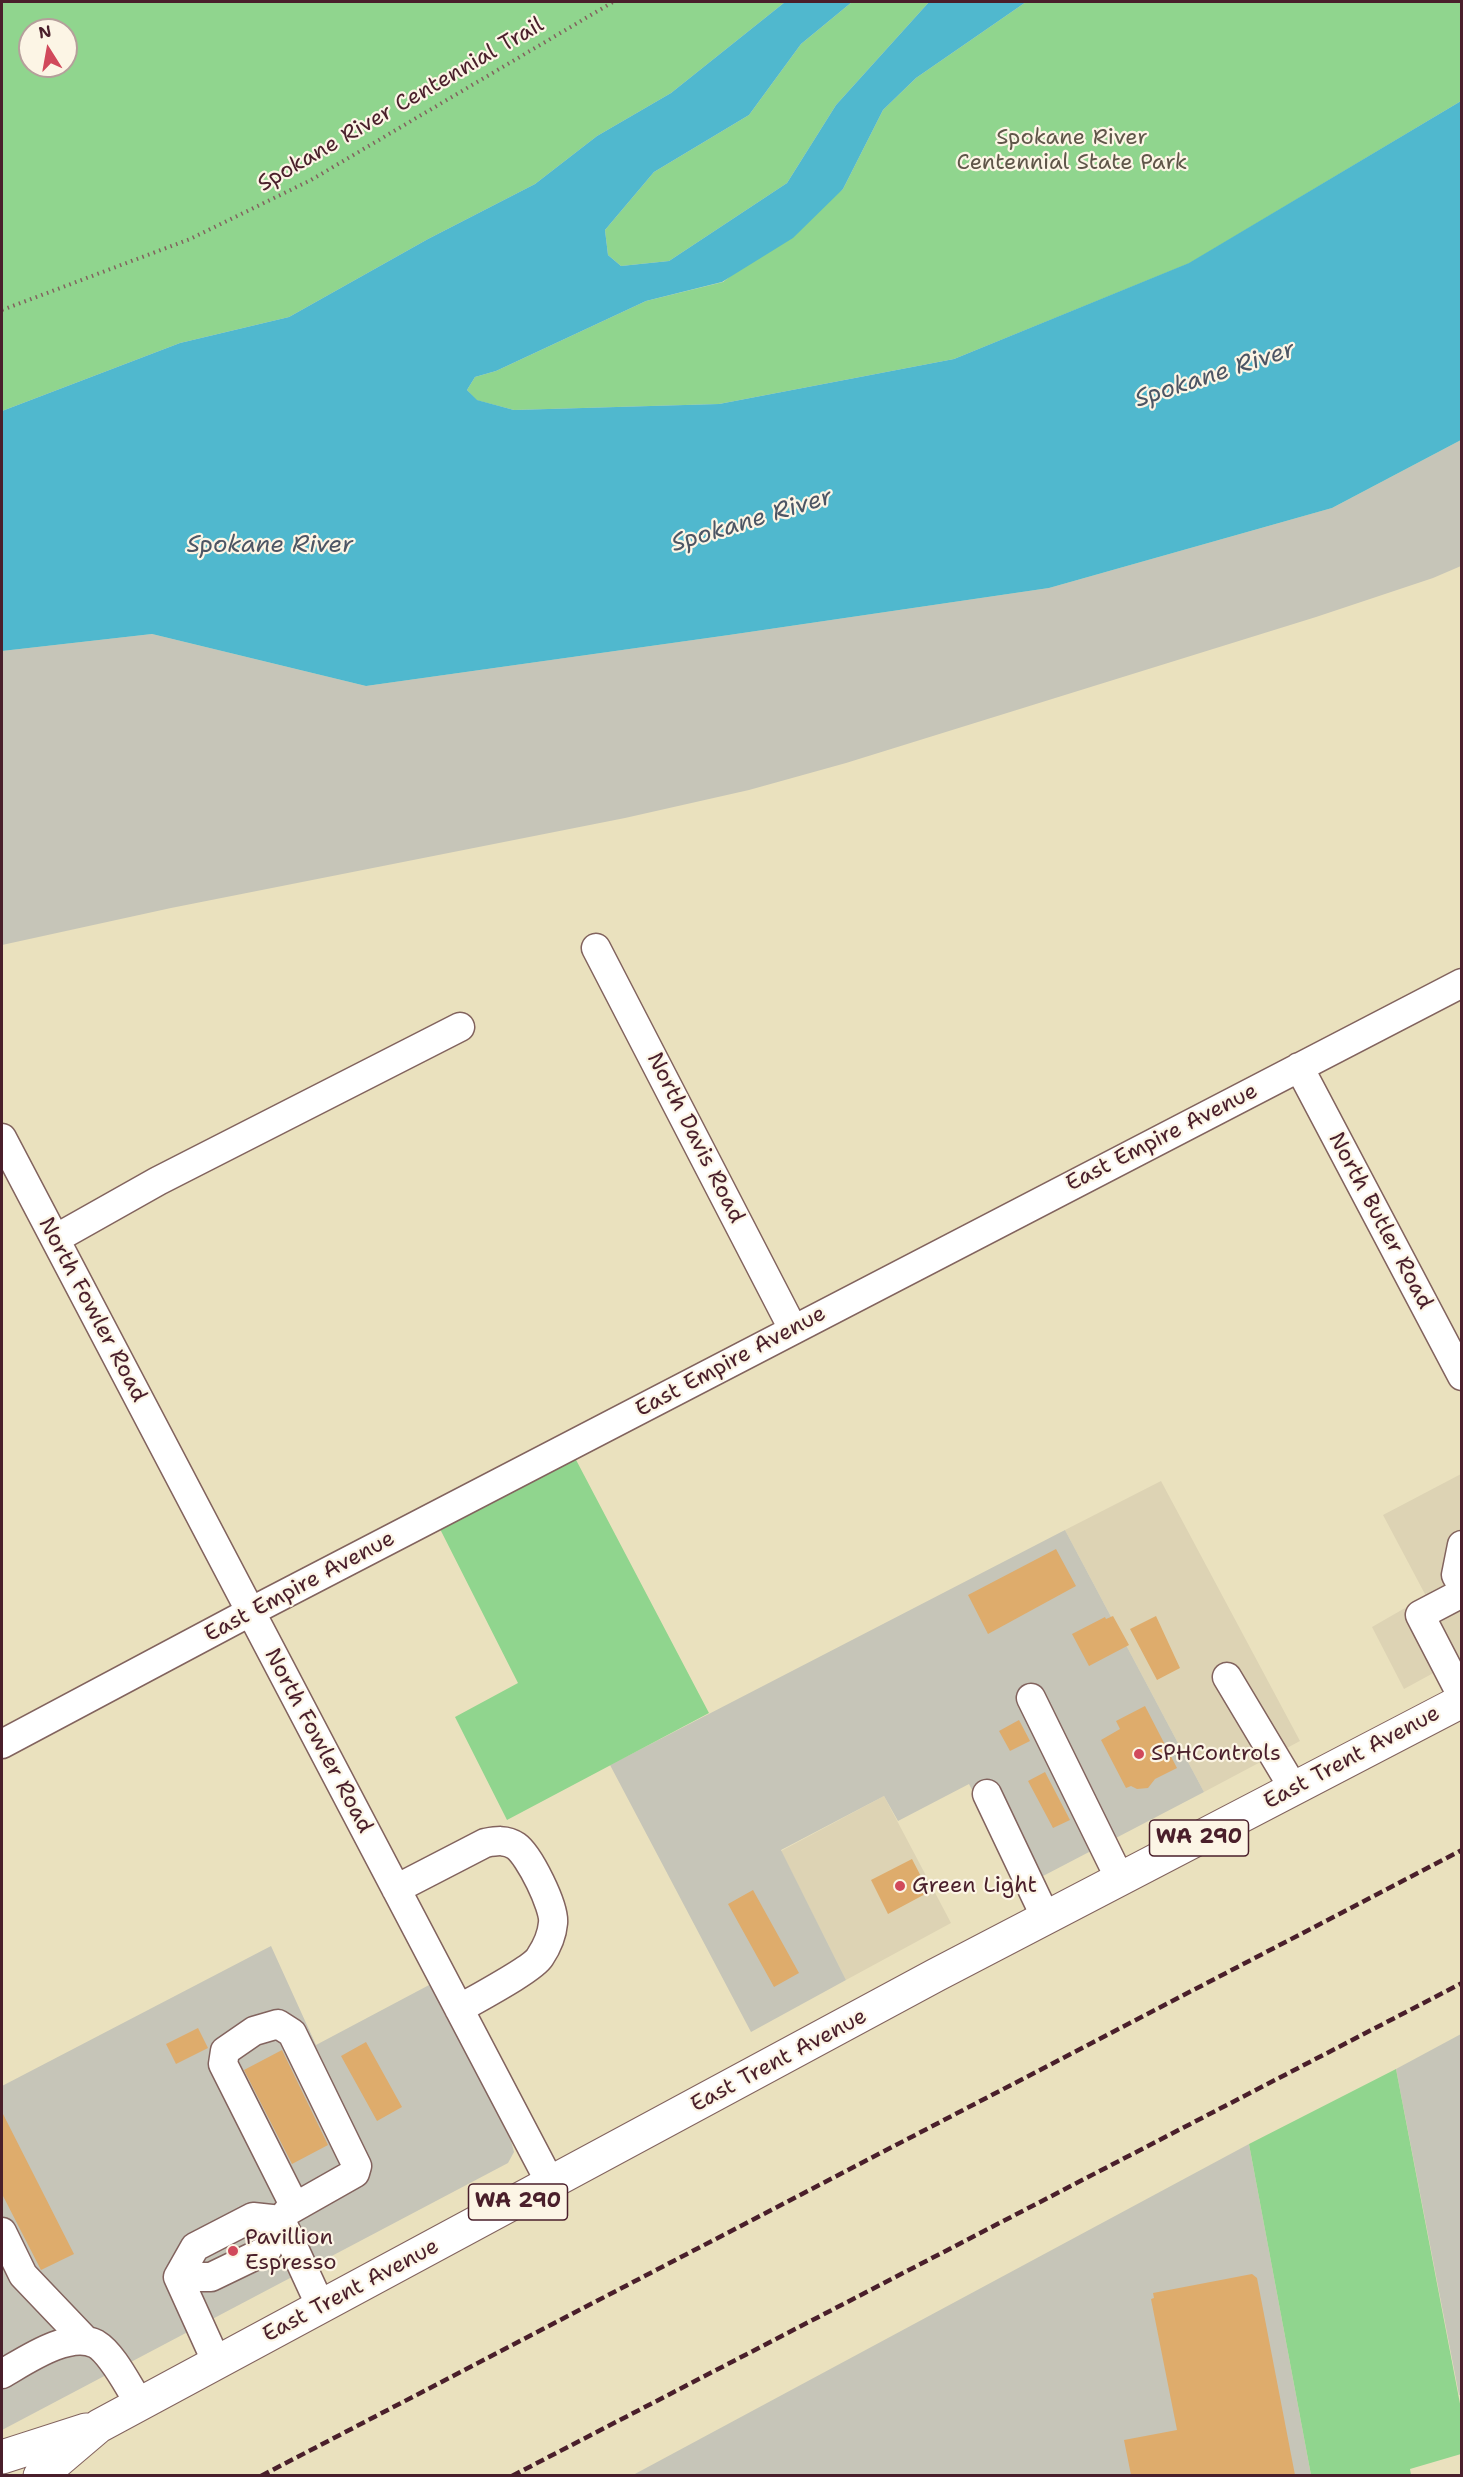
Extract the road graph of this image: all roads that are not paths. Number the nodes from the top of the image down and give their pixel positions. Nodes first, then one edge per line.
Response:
1 (597, 948) dead end
2 (1461, 983) edge
3 (460, 1027) dead end
4 (1299, 1066) junction
5 (2, 1138) edge
6 (55, 1239) junction
7 (793, 1329) junction
8 (1461, 1376) edge
9 (1461, 1545) edge
10 (1461, 1586) edge
11 (1461, 1593) edge
12 (250, 1612) junction
13 (1227, 1677) dead end
14 (1461, 1696) edge
15 (1031, 1698) dead end
16 (1461, 1701) edge
17 (2, 1744) edge
18 (1294, 1789) junction
19 (987, 1794) dead end
20 (1120, 1879) junction
21 (396, 1889) junction
22 (1046, 1918) junction
23 (459, 2009) junction
24 (551, 2184) junction
25 (288, 2214) junction
26 (2, 2232) edge
27 (321, 2307) junction
28 (85, 2340) junction
29 (217, 2363) junction
30 (2, 2374) edge
31 (140, 2404) junction
32 (99, 2426) junction
33 (4, 2449) edge
34 (40, 2475) edge

1 - 7 street, North Davis Road
2 - 4 street, East Empire Avenue
3 - 6 street
4 - 7 street, East Empire Avenue
4 - 8 street, North Butler Road
5 - 6 street, North Fowler Road
6 - 12 street, North Fowler Road
7 - 12 street, East Empire Avenue
9 - 10 street
11 - 14 street
12 - 17 street, East Empire Avenue
12 - 21 street, North Fowler Road
13 - 18 street
15 - 20 street
16 - 18 main road, East Trent Avenue / WA 290
18 - 20 main road, East Trent Avenue / WA 290
19 - 22 street
20 - 22 main road, East Trent Avenue / WA 290
21 - 23 street, North Fowler Road
21 - 23 street
22 - 24 main road, East Trent Avenue / WA 290
23 - 24 street, North Fowler Road
24 - 27 main road, East Trent Avenue / WA 290
25 - 25 street
25 - 27 street
25 - 29 street
26 - 28 street
27 - 29 main road, East Trent Avenue / WA 290
28 - 30 street
28 - 31 street
29 - 31 main road, East Trent Avenue / WA 290
31 - 32 main road, East Trent Avenue / WA 290
32 - 33 main road, East Trent Avenue / WA 290
32 - 34 main road, East Trent Avenue / WA 290

